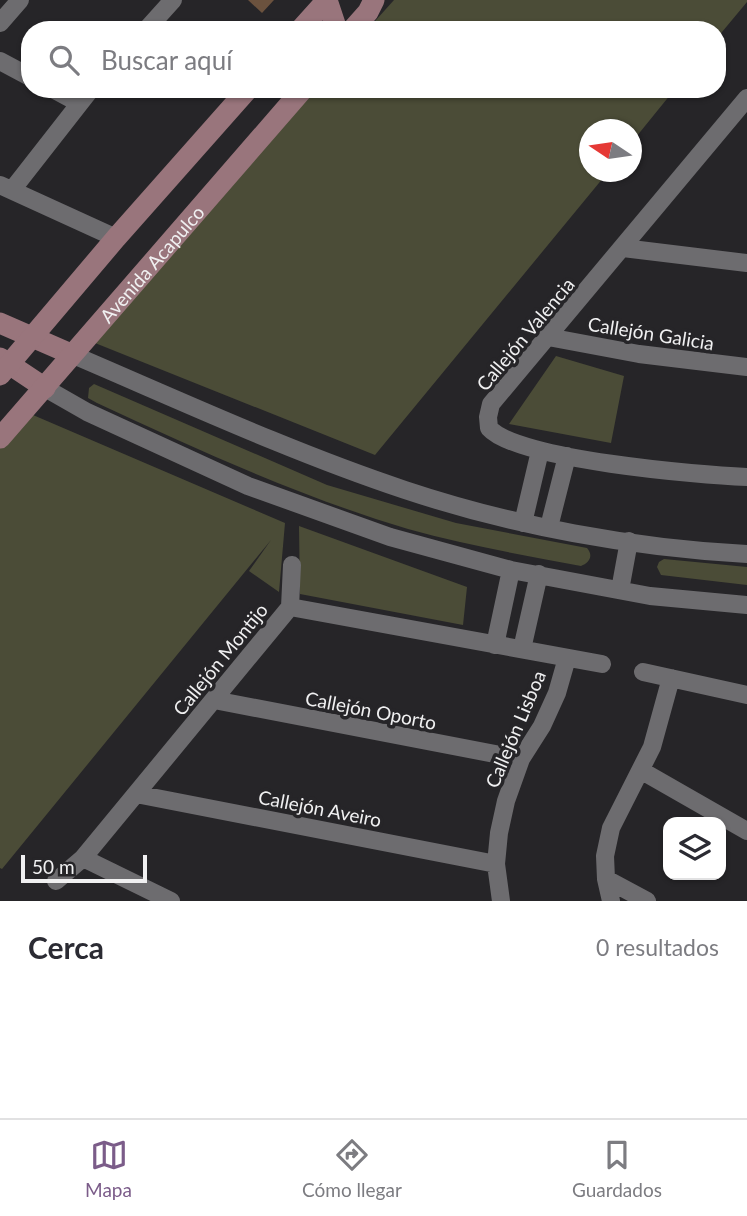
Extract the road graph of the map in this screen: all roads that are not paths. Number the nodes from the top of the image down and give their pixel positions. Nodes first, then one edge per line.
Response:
1 (20, 0) edge
2 (173, 0) edge
3 (327, 0) edge
4 (374, 4) edge
5 (154, 21) edge
6 (308, 21) edge
7 (334, 21) edge
8 (360, 21) edge
9 (0, 23) edge
10 (0, 61) edge
11 (21, 72) edge
12 (83, 98) edge
13 (240, 98) edge
14 (295, 98) edge
15 (747, 98) edge
16 (6, 187) edge
17 (116, 238) junction
18 (623, 248) junction
19 (747, 263) edge
20 (0, 323) edge
21 (548, 337) junction
22 (32, 338) junction
23 (71, 354) junction
24 (3, 365) edge
25 (747, 367) edge
26 (45, 388) junction
27 (0, 438) edge
28 (540, 451) junction
29 (567, 456) junction
30 (747, 477) edge
31 (523, 523) junction
32 (550, 527) junction
33 (629, 541) junction
34 (747, 554) edge
35 (292, 565) dead end
36 (511, 570) junction
37 (539, 574) junction
38 (620, 590) junction
39 (747, 605) edge
40 (290, 607) junction
41 (495, 645) junction
42 (522, 649) junction
43 (566, 658) junction
44 (602, 664) dead end
45 (643, 673) dead end
46 (671, 678) junction
47 (747, 695) edge
48 (214, 700) junction
49 (521, 759) junction
50 (642, 771) junction
51 (136, 794) junction
52 (747, 831) edge
53 (83, 859) junction
54 (496, 864) junction
55 (606, 878) junction
56 (56, 881) dead end
57 (171, 901) edge
58 (501, 901) edge
59 (611, 901) edge
60 (647, 901) edge

1 - 9 street
2 - 5 street
3 - 6 main road
3 - 7 main road
4 - 8 main road
10 - 11 street
12 - 16 street
13 - 17 main road
14 - 23 main road, Avenida Acapulco
15 - 18 street, Callejón Valencia
16 - 17 street
17 - 22 main road
18 - 19 street
18 - 21 street, Callejón Valencia
20 - 22 main road
21 - 25 street, Callejón Galicia
21 - 28 street, Callejón Valencia
22 - 23 main road
22 - 24 main road
23 - 26 main road, Avenida Acapulco
23 - 31 street
24 - 26 main road
26 - 27 main road, Avenida Acapulco
26 - 36 street
28 - 29 street, Callejón Valencia
28 - 31 street
29 - 30 street, Callejón Valencia
29 - 32 street
31 - 32 street
32 - 33 street
33 - 34 street
33 - 38 street
35 - 40 street
36 - 37 street
36 - 41 street
37 - 38 street
37 - 42 street
38 - 39 street
40 - 41 street, Callejón Montijo
40 - 48 street, Callejón Montijo
41 - 42 street, Callejón Montijo
42 - 43 street, Callejón Montijo
43 - 44 street, Callejón Montijo
43 - 49 street, Callejón Lisboa
45 - 46 street
46 - 47 street
46 - 50 street
48 - 49 street, Callejón Oporto
48 - 51 street, Callejón Montijo
49 - 54 street, Callejón Lisboa
50 - 52 street
50 - 55 street
51 - 53 street, Callejón Montijo
51 - 54 street, Callejón Aveiro
53 - 56 street, Callejón Montijo
53 - 57 street
54 - 58 street, Callejón Lisboa
55 - 59 street
55 - 60 street

